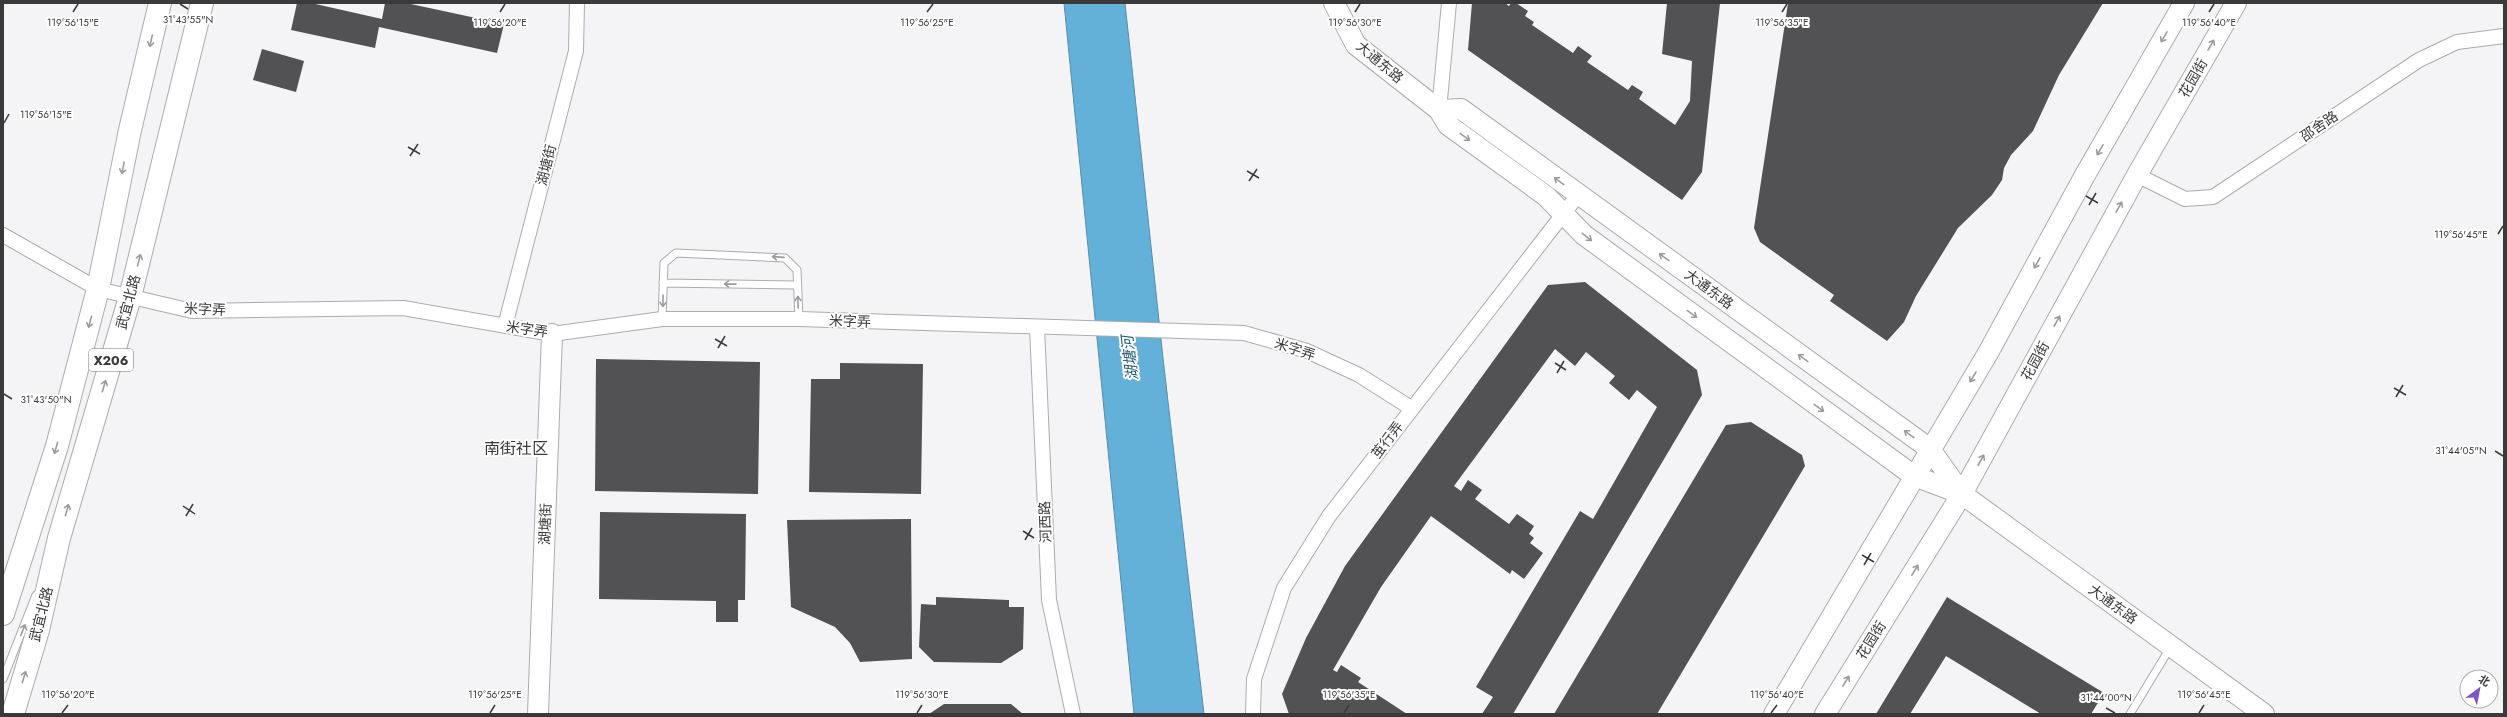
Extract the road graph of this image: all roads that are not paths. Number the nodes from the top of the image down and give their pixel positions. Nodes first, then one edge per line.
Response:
1 (160, 3) edge
2 (202, 3) edge
3 (577, 3) edge
4 (1334, 3) edge
5 (1448, 3) edge
6 (2184, 3) edge
7 (2236, 3) edge
8 (2504, 36) edge
9 (1439, 110) junction
10 (2137, 175) junction
11 (1578, 195) junction
12 (1564, 215) junction
13 (3, 235) edge
14 (663, 283) junction
15 (798, 285) junction
16 (98, 289) junction
17 (130, 297) junction
18 (662, 319) junction
19 (799, 319) junction
20 (505, 326) junction
21 (1037, 327) junction
22 (552, 334) junction
23 (1411, 408) junction
24 (1930, 449) junction
25 (1914, 476) junction
26 (1962, 494) junction
27 (59, 538) junction
28 (3, 614) edge
29 (2171, 646) junction
30 (3, 679) edge
31 (13, 714) edge
32 (538, 714) edge
33 (1073, 714) edge
34 (1253, 714) edge
35 (1774, 714) edge
36 (1826, 714) edge
37 (2130, 714) edge
38 (2264, 714) edge

1 -> 16 main road, X206
17 -> 2 main road, 武宜北路 / X206
3 - 20 street, 湖塘街
4 - 9 street, 大通东路
5 - 9 street
6 -> 24 street
10 -> 7 street, 花园街
8 - 10 street, 邵舍路
11 -> 9 street, 大通东路
9 -> 12 street, 大通东路
26 -> 10 street, 花园街
11 - 12 street, 茧行弄
24 -> 11 street, 大通东路
12 - 23 street, 茧行弄
12 -> 25 street, 大通东路
13 - 16 street, 米字弄
15 -> 14 lane
15 -> 14 lane
14 -> 18 lane
19 -> 15 lane
16 - 17 street, 米字弄
16 -> 28 main road, X206
17 - 20 street, 米字弄
27 -> 17 main road, 武宜北路 / X206
18 - 19 street, 米字弄
18 - 22 street, 米字弄
19 - 21 street, 米字弄
20 - 22 street, 米字弄
21 - 23 street, 米字弄
21 - 33 street, 河西路
22 - 32 street, 湖塘街
23 - 34 street, 茧行弄
24 - 25 street
24 - 26 street, 大通东路
25 - 26 street, 大通东路
25 - 35 street
26 - 29 street, 大通东路
36 -> 26 street, 花园街
30 -> 27 lane
31 -> 27 main road, 武宜北路 / X206
29 - 37 lane
29 - 38 street, 大通东路

